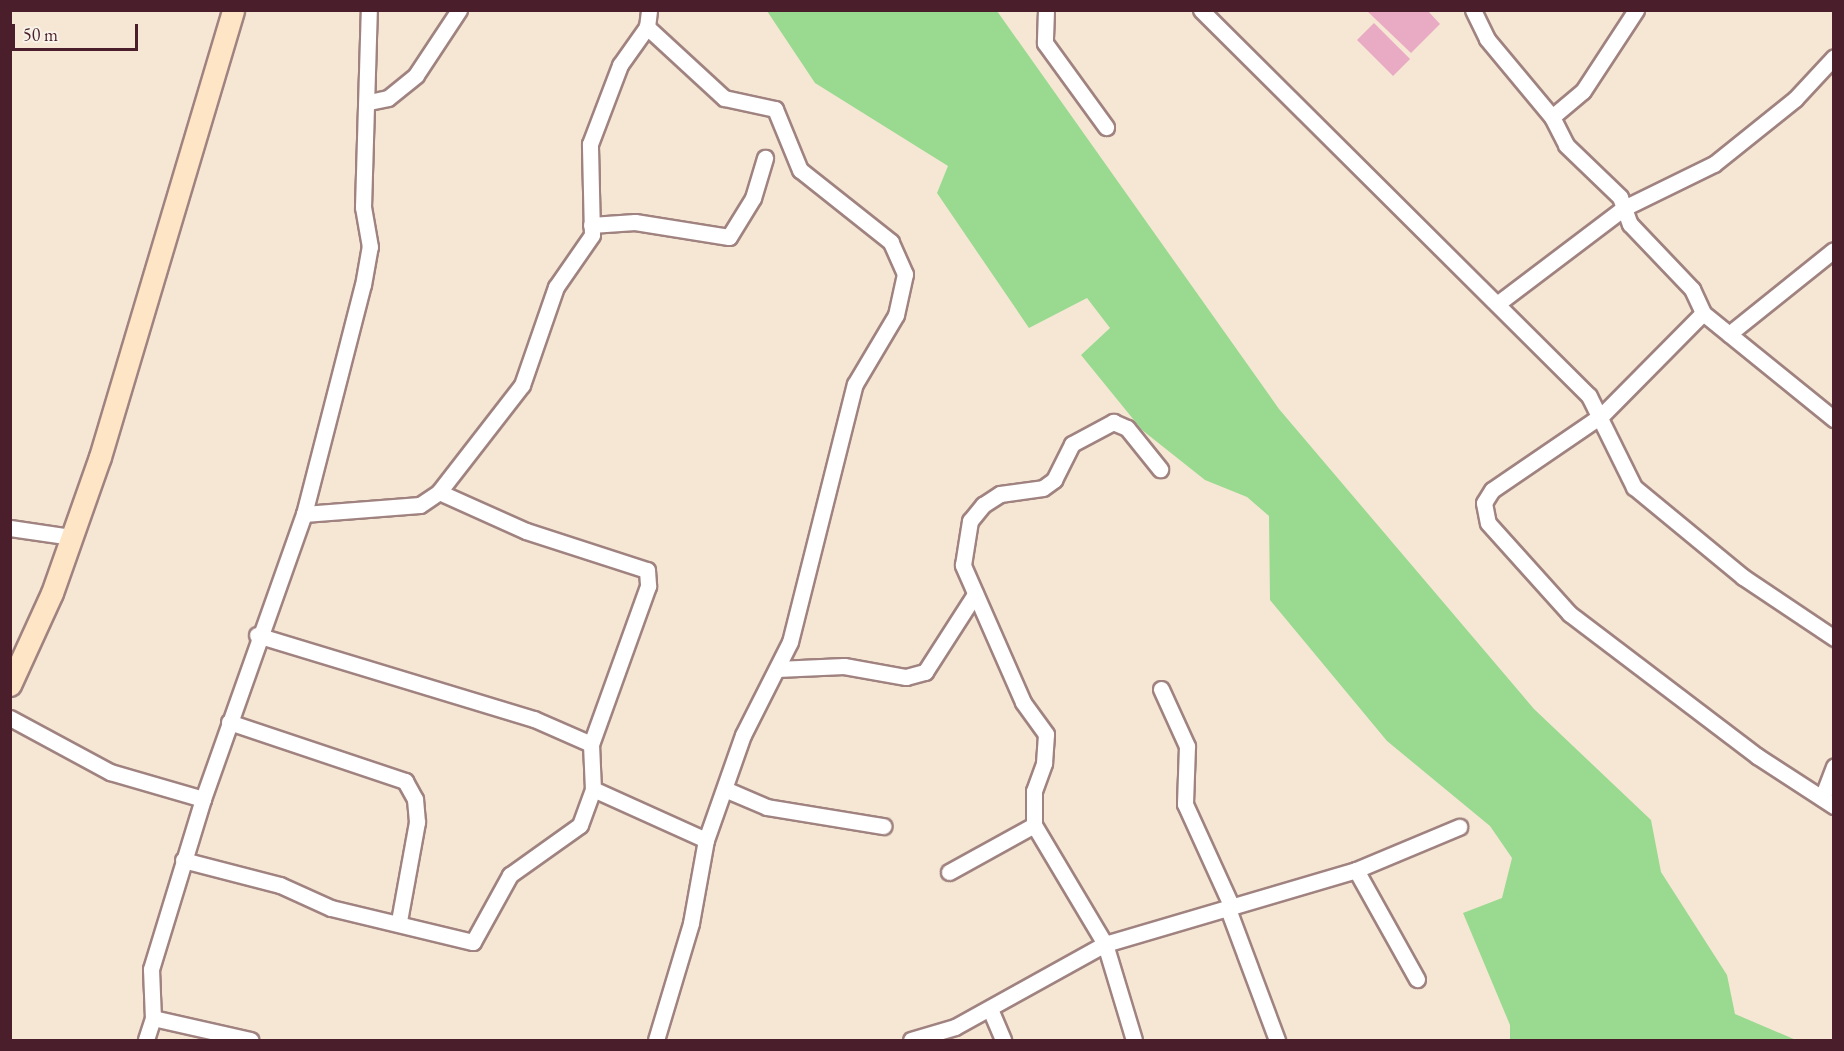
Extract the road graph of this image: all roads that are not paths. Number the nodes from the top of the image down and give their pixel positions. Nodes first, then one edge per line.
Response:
1 (233, 10) edge
2 (369, 10) edge
3 (459, 10) edge
4 (649, 10) edge
5 (1046, 10) edge
6 (1201, 10) edge
7 (1473, 10) edge
8 (1636, 10) edge
9 (647, 27) junction
10 (1833, 57) edge
11 (369, 102) junction
12 (1552, 117) junction
13 (1106, 127) dead end
14 (765, 158) dead end
15 (1624, 208) junction
16 (591, 225) junction
17 (1833, 250) edge
18 (1497, 304) junction
19 (1703, 313) junction
20 (1729, 334) junction
21 (1602, 415) junction
22 (1833, 419) edge
23 (1160, 469) dead end
24 (439, 492) junction
25 (304, 514) junction
26 (10, 528) edge
27 (72, 537) junction
28 (975, 594) junction
29 (257, 635) junction
30 (1833, 638) edge
31 (777, 669) junction
32 (10, 685) edge
33 (1161, 689) dead end
34 (10, 718) edge
35 (229, 722) junction
36 (591, 744) junction
37 (1833, 766) edge
38 (593, 789) junction
39 (727, 790) junction
40 (203, 799) junction
41 (1828, 802) edge
42 (1034, 825) junction
43 (883, 826) dead end
44 (1459, 827) dead end
45 (706, 840) junction
46 (183, 860) junction
47 (1356, 870) junction
48 (949, 872) dead end
49 (1230, 908) junction
50 (399, 921) junction
51 (1105, 944) junction
52 (1417, 979) dead end
53 (990, 1009) junction
54 (153, 1018) junction
55 (146, 1041) edge
56 (251, 1041) edge
57 (656, 1041) edge
58 (911, 1041) edge
59 (1003, 1041) edge
60 (1134, 1041) edge
61 (1277, 1041) edge

1 - 27 street
2 - 11 street
3 - 11 street
4 - 9 street
5 - 13 street
6 - 18 street
7 - 12 street
8 - 12 street
9 - 16 street
9 - 31 street
10 - 15 street
11 - 25 street
12 - 15 street
14 - 16 street
15 - 18 street
15 - 19 street
16 - 24 street
17 - 20 street
18 - 21 street
19 - 20 street
19 - 21 street
20 - 22 street
21 - 30 street
21 - 41 street
23 - 28 street
24 - 25 street
24 - 36 street
25 - 29 street
26 - 27 street
27 - 32 street
28 - 31 street
28 - 42 street
29 - 35 street
29 - 36 street
31 - 39 street
33 - 49 street
34 - 40 street
35 - 40 street
35 - 50 street
36 - 38 street
37 - 41 street
38 - 45 street
38 - 50 street
39 - 43 street
39 - 45 street
40 - 46 street
42 - 48 street
42 - 51 street
44 - 47 street
45 - 57 street
46 - 50 street
46 - 54 street
47 - 49 street
47 - 52 street
49 - 51 street
49 - 61 street
51 - 53 street
51 - 60 street
53 - 58 street
53 - 59 street
54 - 55 street
54 - 56 street

